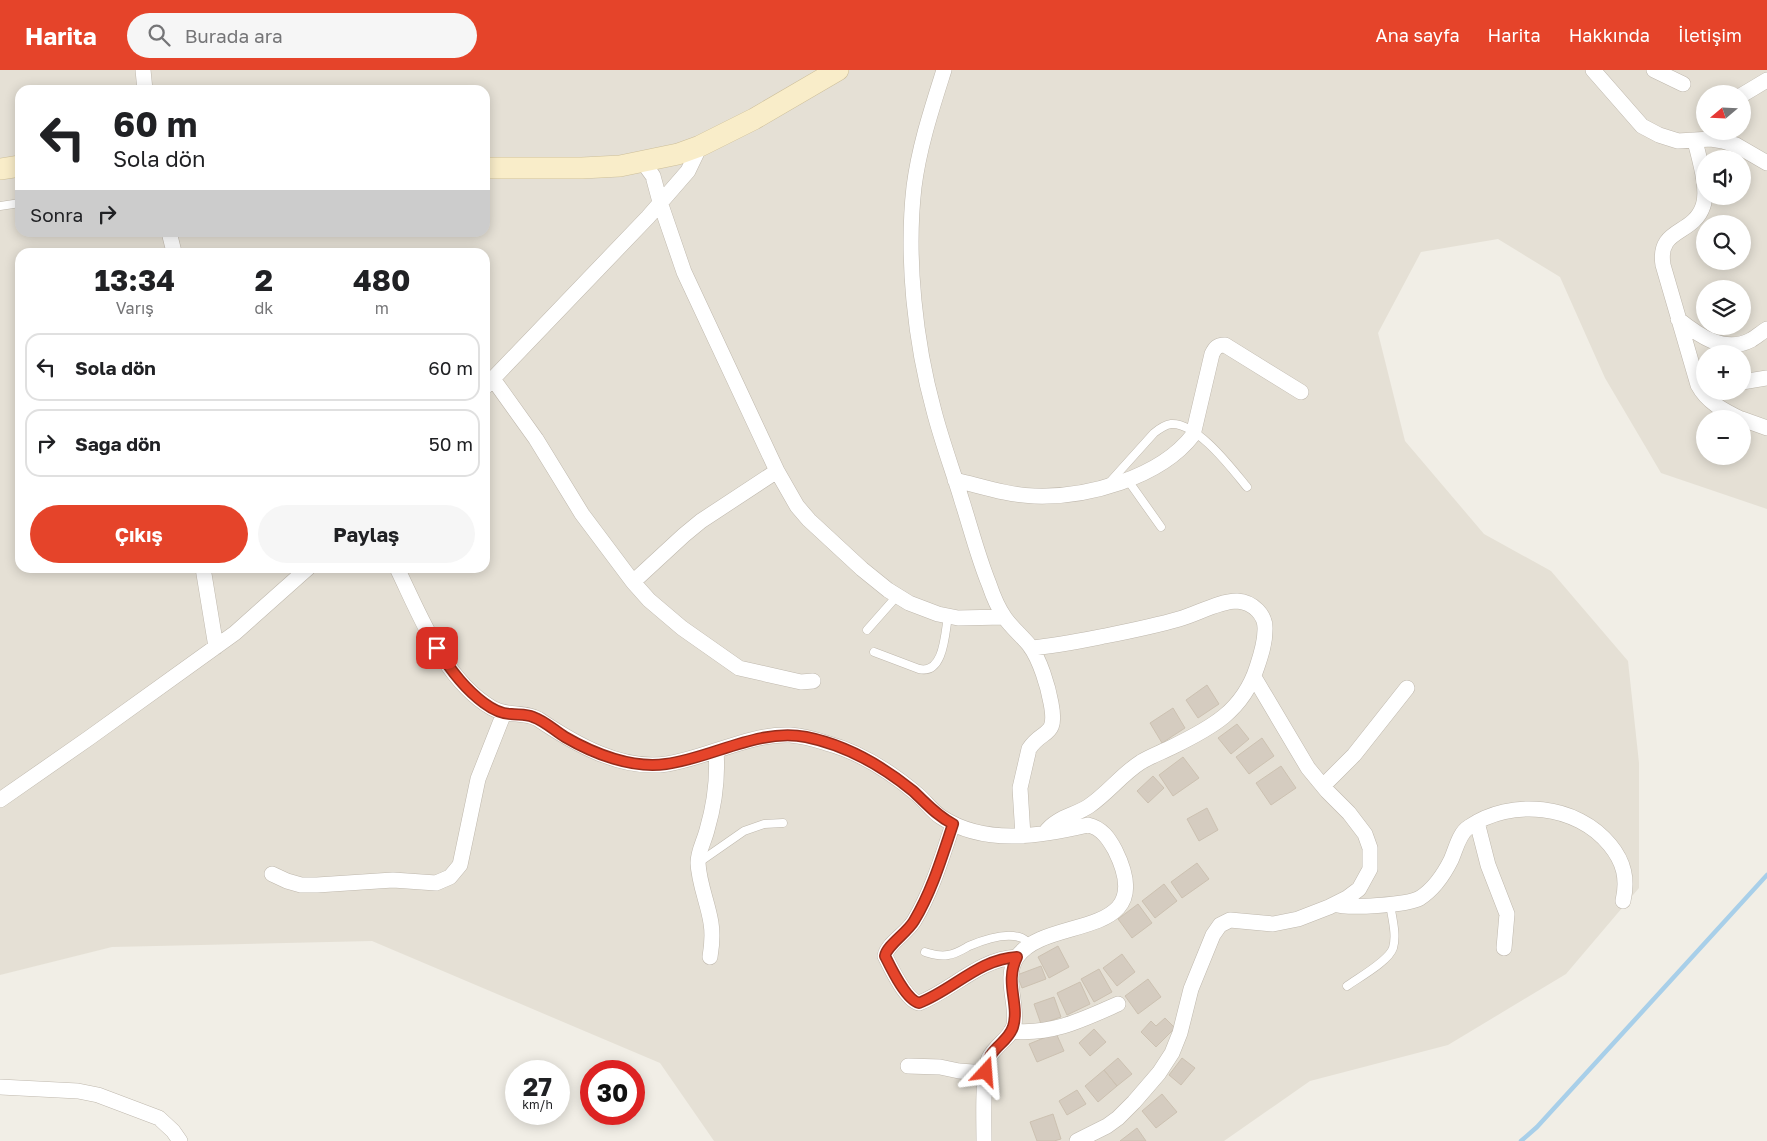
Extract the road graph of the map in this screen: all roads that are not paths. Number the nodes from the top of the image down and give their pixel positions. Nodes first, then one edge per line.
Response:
1 (142, 70) edge
2 (838, 70) edge
3 (944, 70) edge
4 (1593, 70) edge
5 (1654, 70) edge
6 (1767, 80) edge
7 (1682, 84) dead end
8 (144, 85) edge
9 (1751, 90) edge
10 (1696, 138) edge
11 (1704, 140) edge
12 (1718, 140) edge
13 (700, 146) junction
14 (643, 162) junction
15 (1767, 163) edge
16 (15, 167) edge
17 (490, 168) edge
18 (0, 169) edge
19 (660, 202) junction
20 (15, 204) edge
21 (0, 206) edge
22 (1678, 319) junction
23 (1767, 329) edge
24 (1691, 362) junction
25 (1696, 366) edge
26 (1767, 378) edge
27 (1751, 381) edge
28 (490, 382) edge
29 (490, 384) edge
30 (1302, 392) dead end
31 (1724, 410) edge
32 (1751, 422) edge
33 (1767, 428) edge
34 (1194, 432) junction
35 (777, 471) junction
36 (1127, 479) junction
37 (955, 480) junction
38 (1106, 487) junction
39 (1247, 487) dead end
40 (1161, 526) dead end
41 (204, 573) edge
42 (302, 573) edge
43 (399, 573) edge
44 (633, 582) junction
45 (897, 596) junction
46 (948, 616) junction
47 (1004, 617) junction
48 (867, 630) dead end
49 (216, 646) junction
50 (1031, 648) junction
51 (874, 652) dead end
52 (1254, 678) junction
53 (813, 682) dead end
54 (1407, 688) dead end
55 (504, 713) junction
56 (716, 751) junction
57 (1323, 786) junction
58 (0, 800) edge
59 (1477, 822) junction
60 (783, 823) dead end
61 (953, 824) junction
62 (1045, 833) junction
63 (1023, 836) junction
64 (698, 863) junction
65 (272, 874) dead end
66 (1623, 901) dead end
67 (1335, 904) junction
68 (1390, 904) junction
69 (1031, 945) junction
70 (1504, 948) dead end
71 (925, 952) dead end
72 (710, 957) dead end
73 (1017, 957) junction
74 (1347, 986) dead end
75 (1118, 1004) dead end
76 (1011, 1031) junction
77 (908, 1066) dead end
78 (986, 1072) junction
79 (0, 1087) edge
80 (180, 1141) edge
81 (984, 1141) edge
82 (1076, 1141) edge

1 - 8 street
2 - 13 street
3 - 37 street
4 - 10 street
5 - 7 street
6 - 9 street
11 - 22 street
12 - 15 street
13 - 14 street
13 - 19 street
14 - 17 street
14 - 19 street
16 - 18 street
19 - 28 street
19 - 35 street
20 - 21 lane
22 - 23 street
22 - 24 street
24 - 25 street
24 - 31 street
26 - 27 street
29 - 44 street
30 - 34 street
32 - 33 street
34 - 36 street
34 - 38 lane
34 - 39 lane
35 - 44 street
35 - 45 street
36 - 38 street
36 - 40 lane
37 - 38 street
37 - 47 street
41 - 49 street
42 - 49 street
43 - 55 street
44 - 53 street
45 - 46 street
45 - 48 lane
46 - 47 street
46 - 51 lane
47 - 50 street
49 - 58 street
50 - 52 street
50 - 63 street
52 - 57 street
52 - 62 street
54 - 57 street
55 - 56 street
55 - 65 street
56 - 61 street
56 - 64 street
57 - 67 street
59 - 66 street
59 - 68 street
59 - 70 street
60 - 64 lane
61 - 63 street
61 - 73 street
62 - 63 street
62 - 69 street
64 - 72 street
67 - 68 street
67 - 82 street
68 - 74 lane
69 - 71 lane
69 - 73 street
73 - 76 street
75 - 76 street
76 - 78 street
77 - 78 street
78 - 81 street
79 - 80 street

